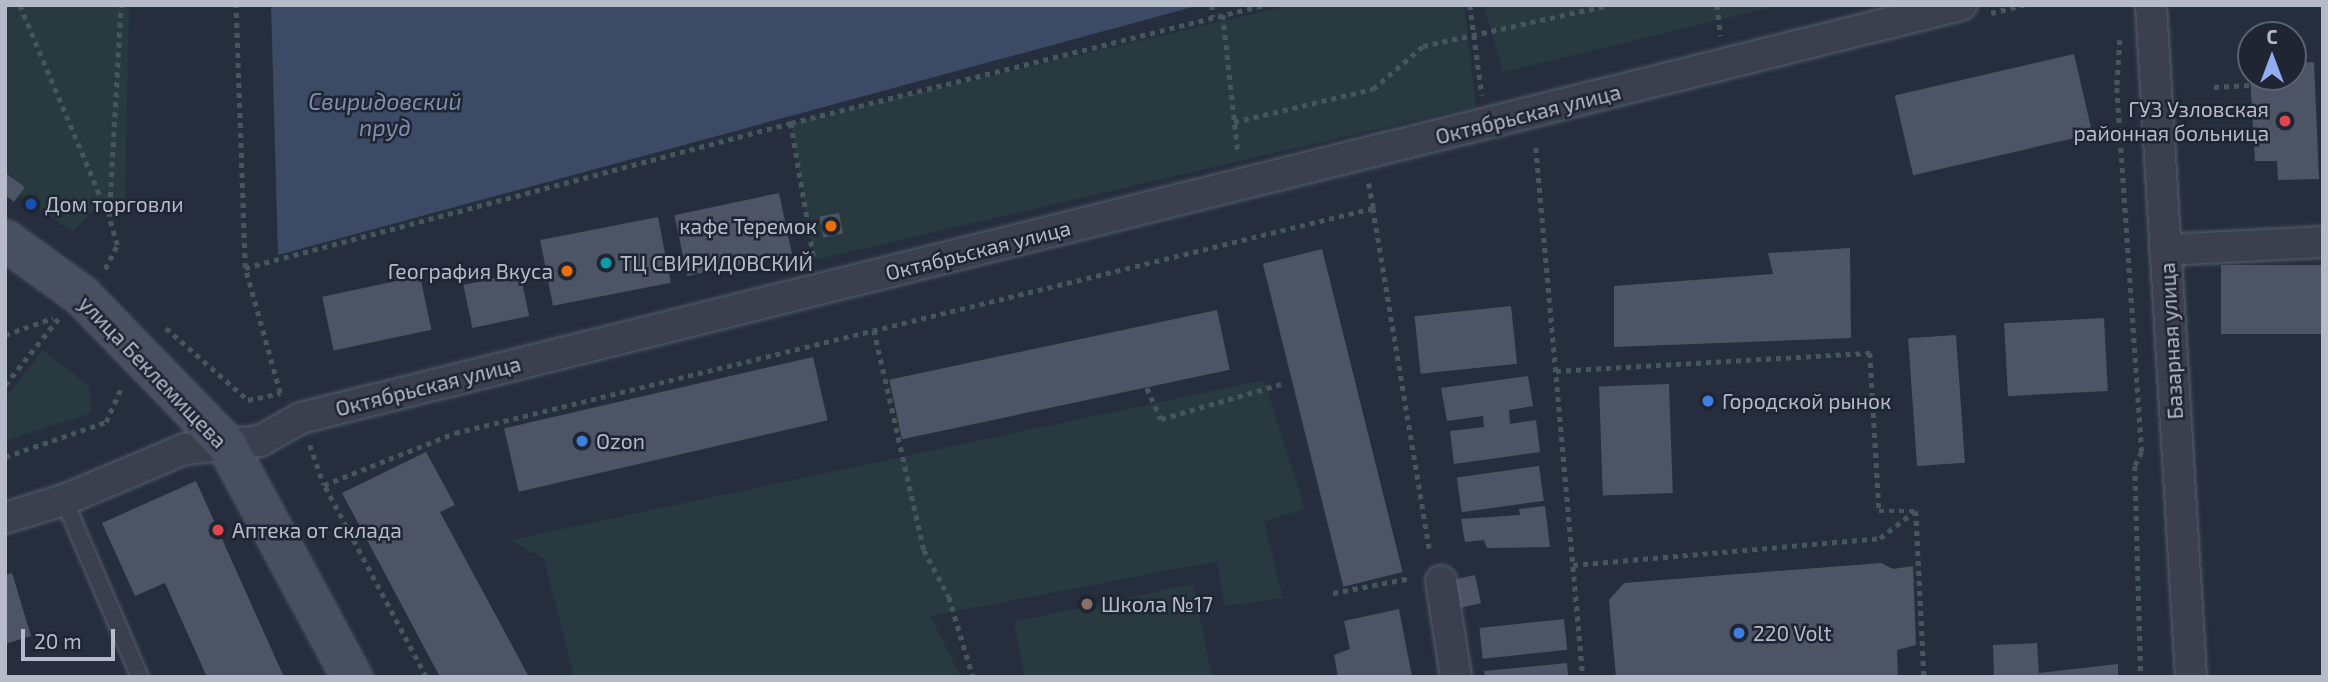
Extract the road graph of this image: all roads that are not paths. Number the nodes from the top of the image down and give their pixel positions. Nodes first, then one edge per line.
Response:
1 (2151, 5) edge
2 (1973, 10) edge
3 (5, 240) edge
4 (2323, 242) edge
5 (2165, 250) junction
6 (227, 445) junction
7 (64, 500) junction
8 (5, 518) edge
9 (1437, 577) road end
10 (140, 677) edge
11 (352, 677) edge
12 (1456, 677) edge
13 (2191, 677) edge

1 - 5 street, Базарная улица
2 - 6 street, Октябрьская улица
3 - 6 main road, улица Беклемищева
4 - 5 street
5 - 13 street, Базарная улица
6 - 7 street, Октябрьская улица
6 - 11 main road, улица Беклемищева
7 - 8 street, Октябрьская улица
7 - 10 lane
9 - 12 street

